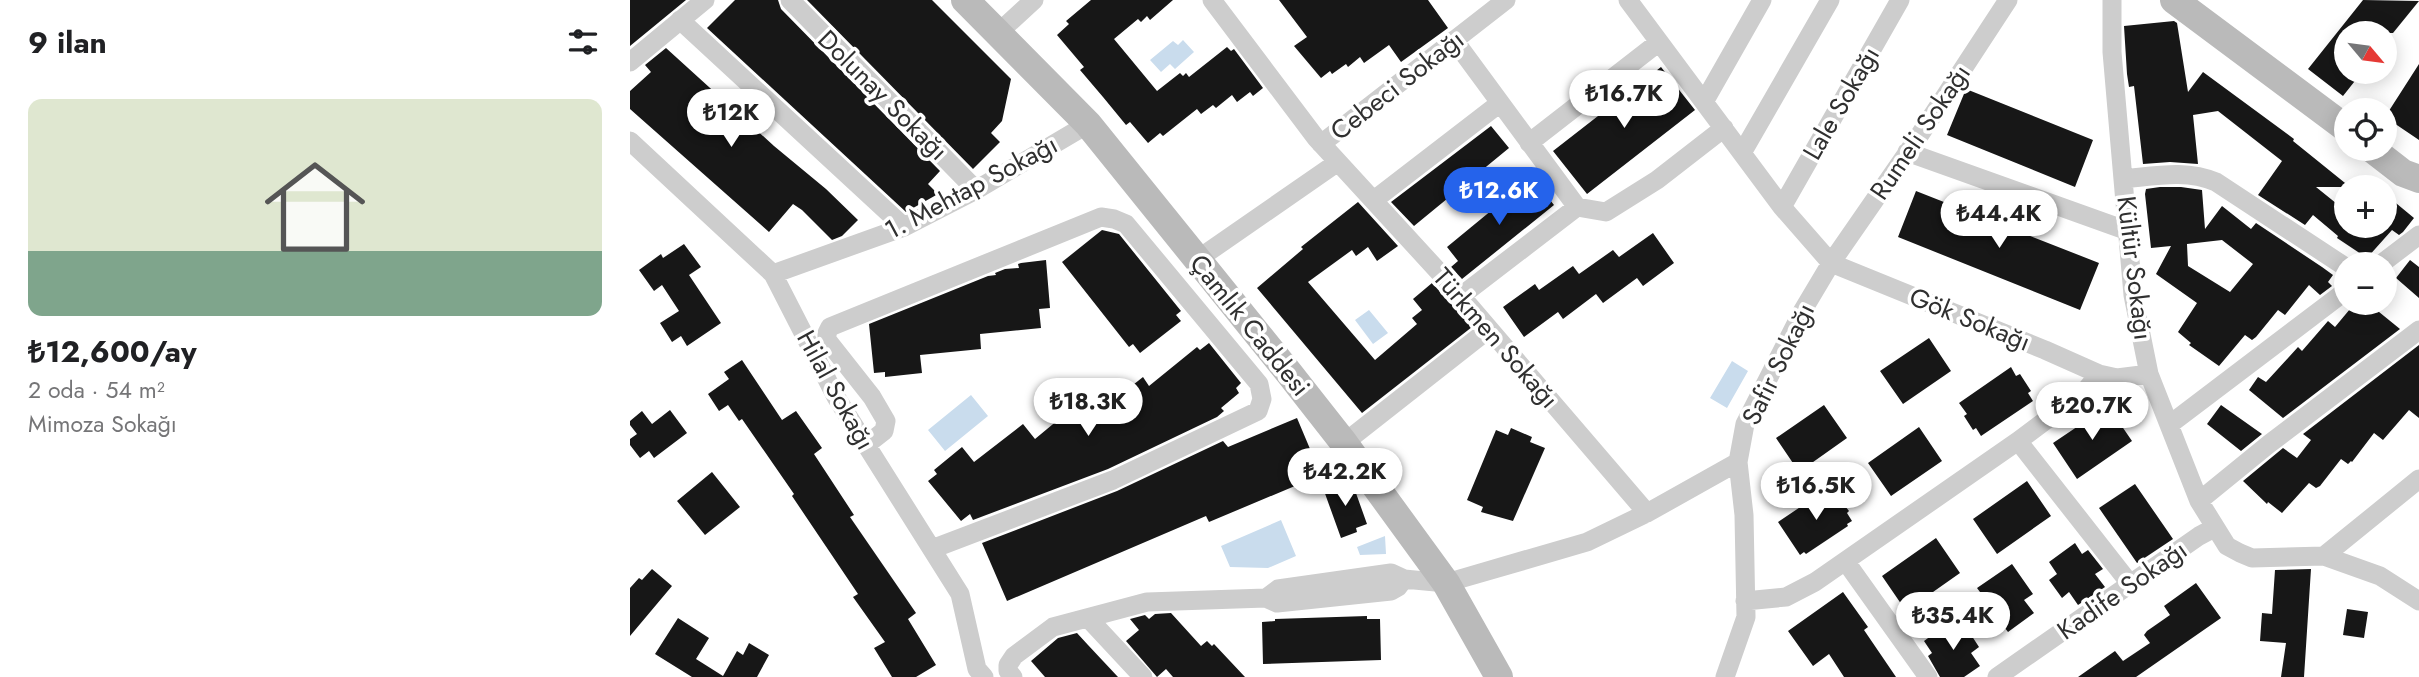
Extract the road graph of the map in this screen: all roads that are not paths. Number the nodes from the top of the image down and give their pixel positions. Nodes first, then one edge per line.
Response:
1 (705, 0) edge
2 (790, 0) edge
3 (965, 0) edge
4 (1034, 0) edge
5 (1212, 0) edge
6 (1506, 0) edge
7 (1628, 0) edge
8 (1762, 0) edge
9 (1830, 0) edge
10 (1900, 0) edge
11 (2008, 0) edge
12 (2112, 0) edge
13 (2174, 0) edge
14 (680, 20) junction
15 (998, 33) junction
16 (1454, 40) junction
17 (1660, 42) junction
18 (631, 60) edge
19 (1704, 102) junction
20 (1500, 103) junction
21 (2334, 119) edge
22 (1088, 124) junction
23 (1724, 128) junction
24 (630, 141) edge
25 (1530, 143) junction
26 (1321, 144) junction
27 (1907, 152) junction
28 (1742, 153) junction
29 (2388, 161) edge
30 (1338, 162) junction
31 (2123, 179) junction
32 (2419, 179) edge
33 (976, 190) junction
34 (1374, 200) junction
35 (1577, 207) junction
36 (1782, 207) junction
37 (904, 227) junction
38 (2128, 230) junction
39 (2419, 235) edge
40 (2397, 252) edge
41 (1198, 259) junction
42 (2334, 259) edge
43 (1830, 262) junction
44 (773, 274) junction
45 (1461, 296) junction
46 (2334, 300) edge
47 (1489, 329) junction
48 (2419, 331) edge
49 (2099, 374) junction
50 (2150, 374) junction
51 (2169, 425) junction
52 (862, 438) junction
53 (2018, 441) junction
54 (1344, 443) junction
55 (1738, 462) junction
56 (2419, 479) edge
57 (2199, 501) junction
58 (1647, 513) junction
59 (2214, 528) junction
60 (932, 549) junction
61 (2324, 556) junction
62 (1846, 562) junction
63 (1446, 583) junction
64 (2132, 585) junction
65 (1745, 601) junction
66 (2419, 601) edge
67 (1088, 618) junction
68 (985, 677) edge
69 (1013, 677) edge
70 (1143, 677) edge
71 (1499, 677) edge
72 (1725, 677) edge
73 (1928, 677) edge
74 (1997, 677) edge

1 - 14 street
2 - 33 street, Dolunay Sokağı
3 - 15 main road, Çamlık Caddesi
4 - 15 street
5 - 26 street, Türkmen Sokağı
6 - 16 street, Cebeci Sokağı
7 - 17 street
8 - 19 street
9 - 28 street
10 - 36 street, Lale Sokağı
11 - 27 street, Rumeli Sokağı
12 - 31 street, Kültür Sokağı
13 - 21 main road
14 - 18 street
14 - 37 street
15 - 22 main road, Çamlık Caddesi
16 - 20 street
16 - 26 street, Cebeci Sokağı
17 - 19 street
17 - 25 street
19 - 23 street
20 - 25 street
20 - 34 street
22 - 33 street, 1. Mehtap Sokağı
22 - 41 main road, Çamlık Caddesi
23 - 28 street
23 - 35 street
24 - 44 street, Hilal Sokağı
25 - 35 street
26 - 30 street, Türkmen Sokağı
27 - 38 street
27 - 43 street, Rumeli Sokağı
28 - 36 street
29 - 32 main road
30 - 34 street, Türkmen Sokağı
30 - 41 street
31 - 38 street, Kültür Sokağı
31 - 42 street
33 - 37 street, 1. Mehtap Sokağı
34 - 45 street, Türkmen Sokağı
35 - 45 street
36 - 43 street
37 - 44 street, 1. Mehtap Sokağı
38 - 50 street, Kültür Sokağı
39 - 40 street
41 - 54 main road, Çamlık Caddesi
43 - 49 street, Gök Sokağı
43 - 55 street, Safir Sokağı
44 - 52 street, Hilal Sokağı
45 - 47 street, Türkmen Sokağı
46 - 51 street
47 - 54 street
47 - 58 street, Türkmen Sokağı
48 - 57 street
49 - 50 street, Gök Sokağı
49 - 53 street
50 - 51 street, Kültür Sokağı
51 - 57 street, Kültür Sokağı
52 - 60 street, Hilal Sokağı
52 - 60 street
53 - 62 street
53 - 64 street
54 - 63 main road, Çamlık Caddesi
55 - 58 street
55 - 65 street, Safir Sokağı
56 - 61 street
57 - 59 street, Kültür Sokağı
58 - 63 street
59 - 61 street, Kültür Sokağı
59 - 64 street, Kadife Sokağı
60 - 68 street, Hilal Sokağı
61 - 66 street
62 - 65 street
62 - 73 street
63 - 67 street
63 - 71 main road, Çamlık Caddesi
64 - 74 street, Kadife Sokağı
65 - 72 street, Safir Sokağı
67 - 69 street
67 - 70 street

